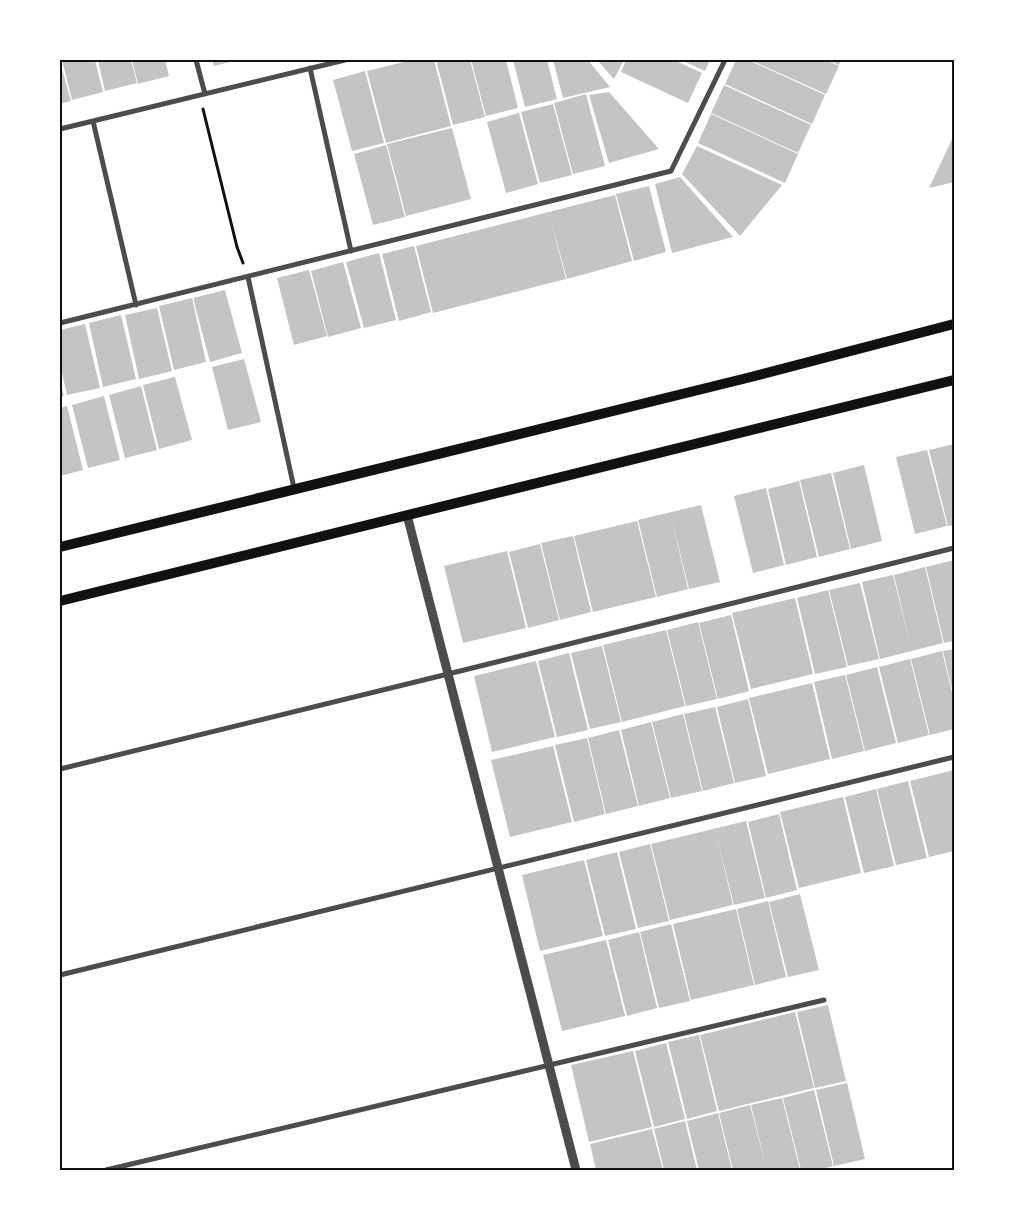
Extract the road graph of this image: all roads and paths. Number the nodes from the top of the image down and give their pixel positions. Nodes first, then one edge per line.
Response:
1 (196, 60) edge
2 (345, 60) edge
3 (725, 60) edge
4 (310, 68) junction
5 (204, 94) junction
6 (93, 121) junction
7 (60, 129) edge
8 (351, 251) junction
9 (248, 276) junction
10 (136, 305) junction
11 (60, 324) edge
12 (954, 324) edge
13 (954, 380) edge
14 (294, 488) junction
15 (407, 515) junction
16 (60, 547) edge
17 (954, 548) edge
18 (60, 601) edge
19 (448, 674) junction
20 (954, 756) edge
21 (60, 769) edge
22 (498, 868) junction
23 (60, 974) edge
24 (824, 1000) dead end
25 (549, 1065) junction
26 (106, 1170) edge
27 (576, 1170) edge

1 - 5 street
2 - 4 street
3 - 8 street
4 - 5 street
4 - 8 street
5 - 6 street
5 - 9 path
6 - 7 street
6 - 10 street
8 - 9 street
9 - 10 street
9 - 14 street
10 - 11 street
12 - 14 main road
13 - 15 main road
14 - 16 main road
15 - 18 main road
15 - 19 street
17 - 19 street
19 - 21 street
19 - 22 street
20 - 22 street
22 - 23 street
22 - 25 street
24 - 25 street
25 - 26 street
25 - 27 street

